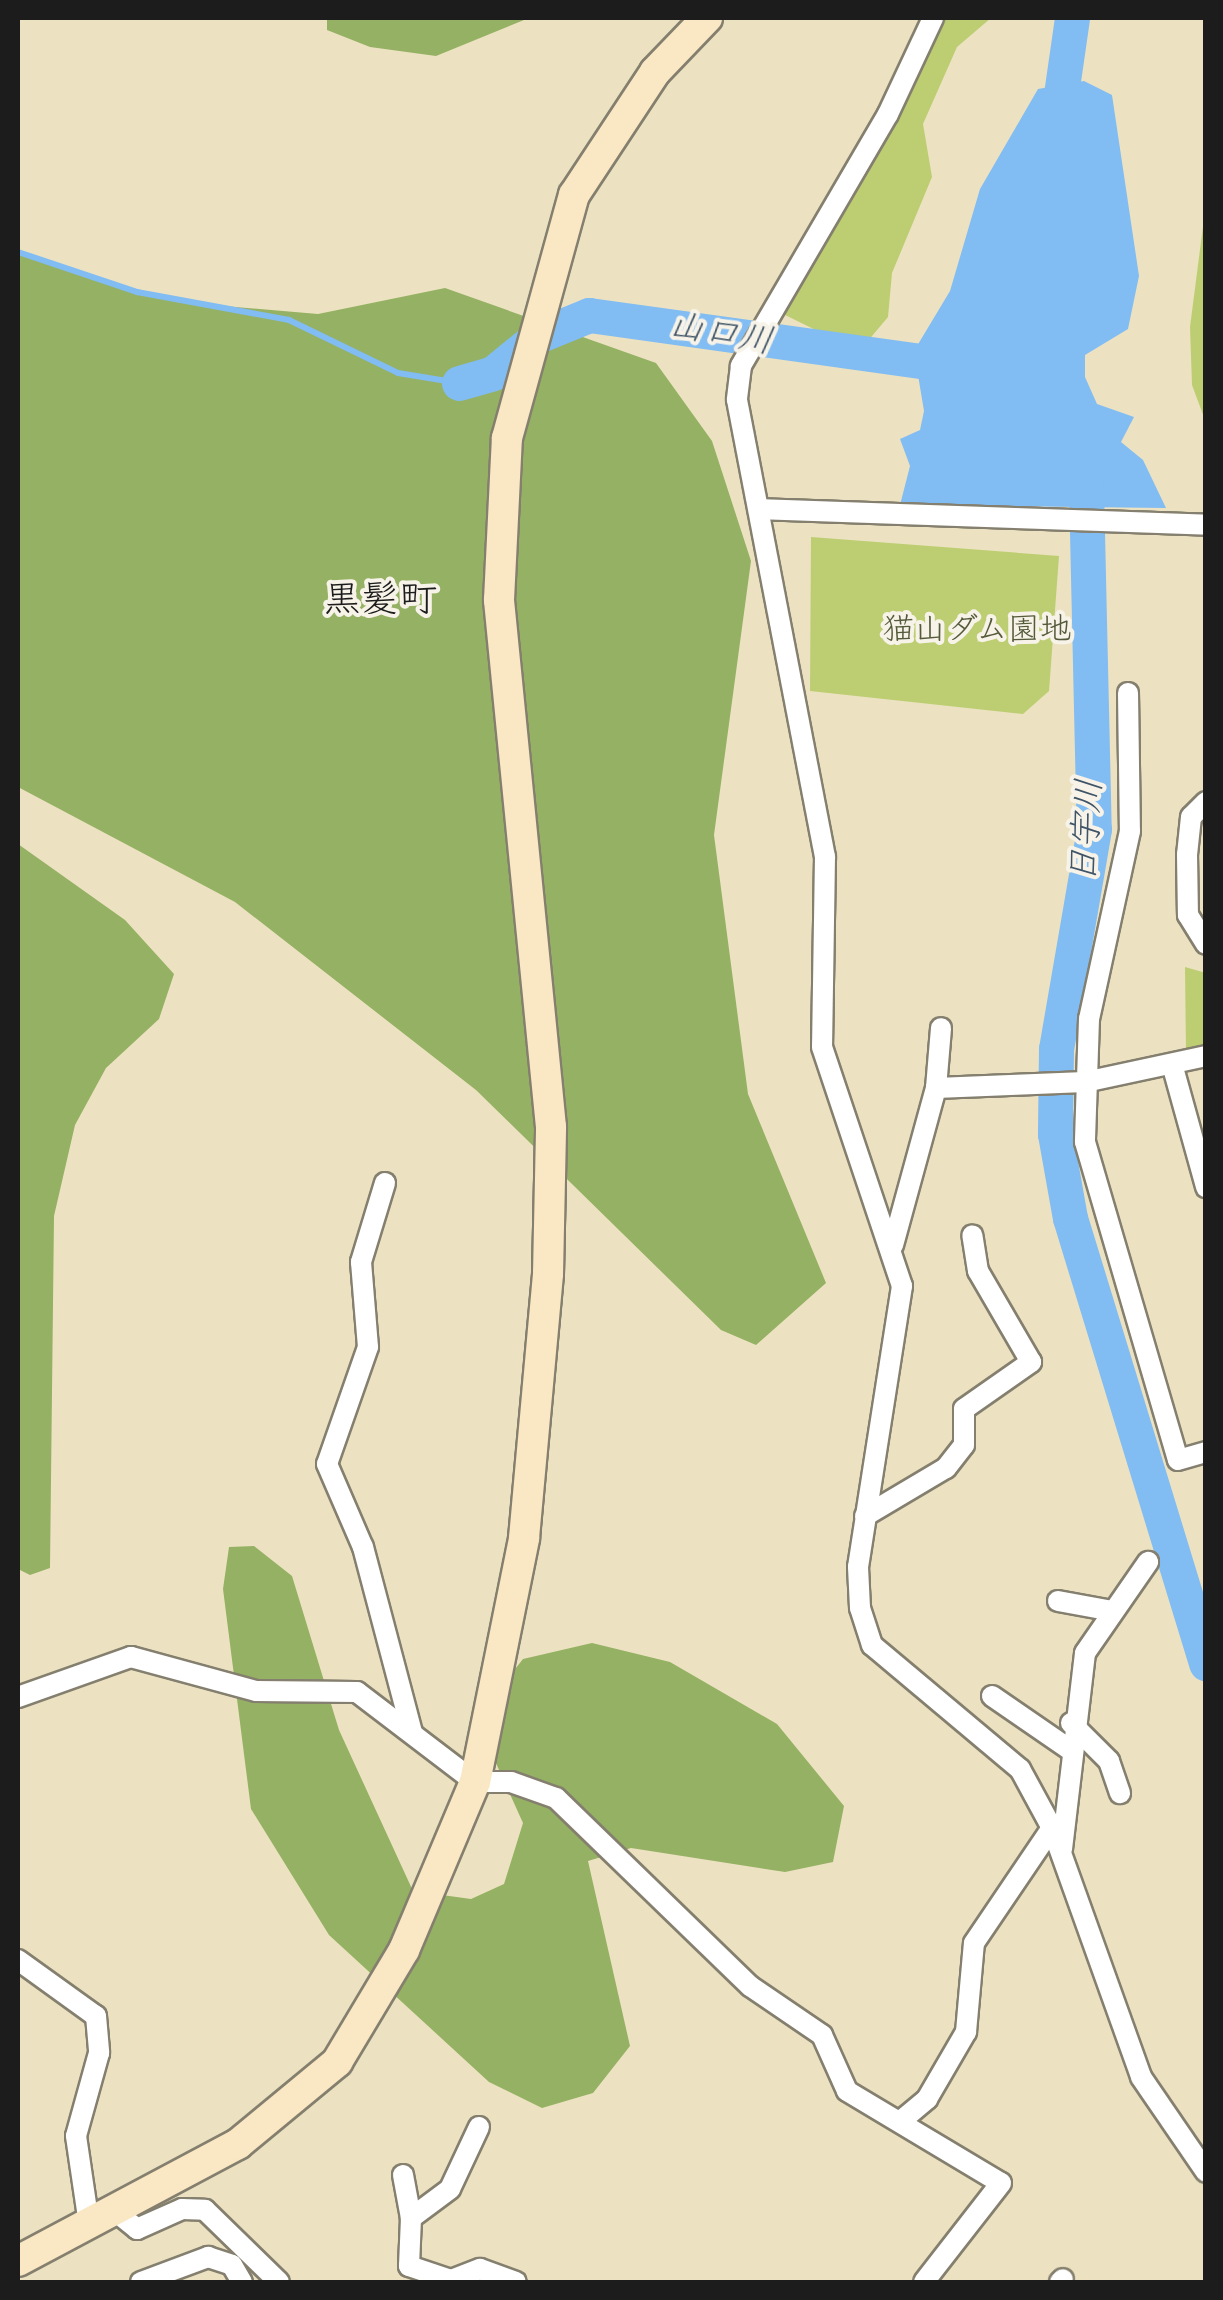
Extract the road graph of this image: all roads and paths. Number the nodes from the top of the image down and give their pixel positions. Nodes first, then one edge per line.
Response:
1 (707, 18) edge
2 (933, 18) edge
3 (758, 509) junction
4 (1206, 525) edge
5 (1128, 692) dead end
6 (1206, 802) edge
7 (1206, 944) edge
8 (941, 1028) dead end
9 (1206, 1056) edge
10 (1172, 1064) junction
11 (1085, 1082) junction
12 (936, 1088) junction
13 (385, 1184) dead end
14 (1206, 1187) edge
15 (972, 1234) dead end
16 (893, 1245) junction
17 (1206, 1452) edge
18 (866, 1516) junction
19 (1148, 1562) dead end
20 (1058, 1600) dead end
21 (1106, 1610) junction
22 (992, 1696) dead end
23 (18, 1697) edge
24 (1071, 1723) junction
25 (412, 1732) junction
26 (1069, 1749) junction
27 (474, 1782) junction
28 (1120, 1793) dead end
29 (1052, 1828) junction
30 (1061, 1861) junction
31 (18, 1960) edge
32 (902, 2120) junction
33 (479, 2127) dead end
34 (1206, 2172) edge
35 (403, 2175) dead end
36 (99, 2212) junction
37 (411, 2218) junction
38 (18, 2261) edge
39 (141, 2282) edge
40 (242, 2282) edge
41 (279, 2282) edge
42 (516, 2282) edge
43 (924, 2282) edge

1 - 27 street
2 - 3 street
3 - 4 street
3 - 16 street
5 - 11 street
6 - 7 street
8 - 12 street
9 - 10 street
10 - 11 street
10 - 14 street
11 - 12 street
11 - 17 street
12 - 16 street
13 - 25 street
15 - 18 street
16 - 18 street
18 - 29 street
19 - 21 street
20 - 21 street
21 - 24 street
22 - 26 street
23 - 25 street
24 - 26 street
24 - 28 street
25 - 27 street
26 - 30 street
27 - 32 street
27 - 36 street
29 - 30 street
29 - 32 street
30 - 34 street
31 - 36 street
32 - 43 street
33 - 37 street
35 - 37 street
36 - 38 street
36 - 41 street
37 - 42 street
39 - 40 street

